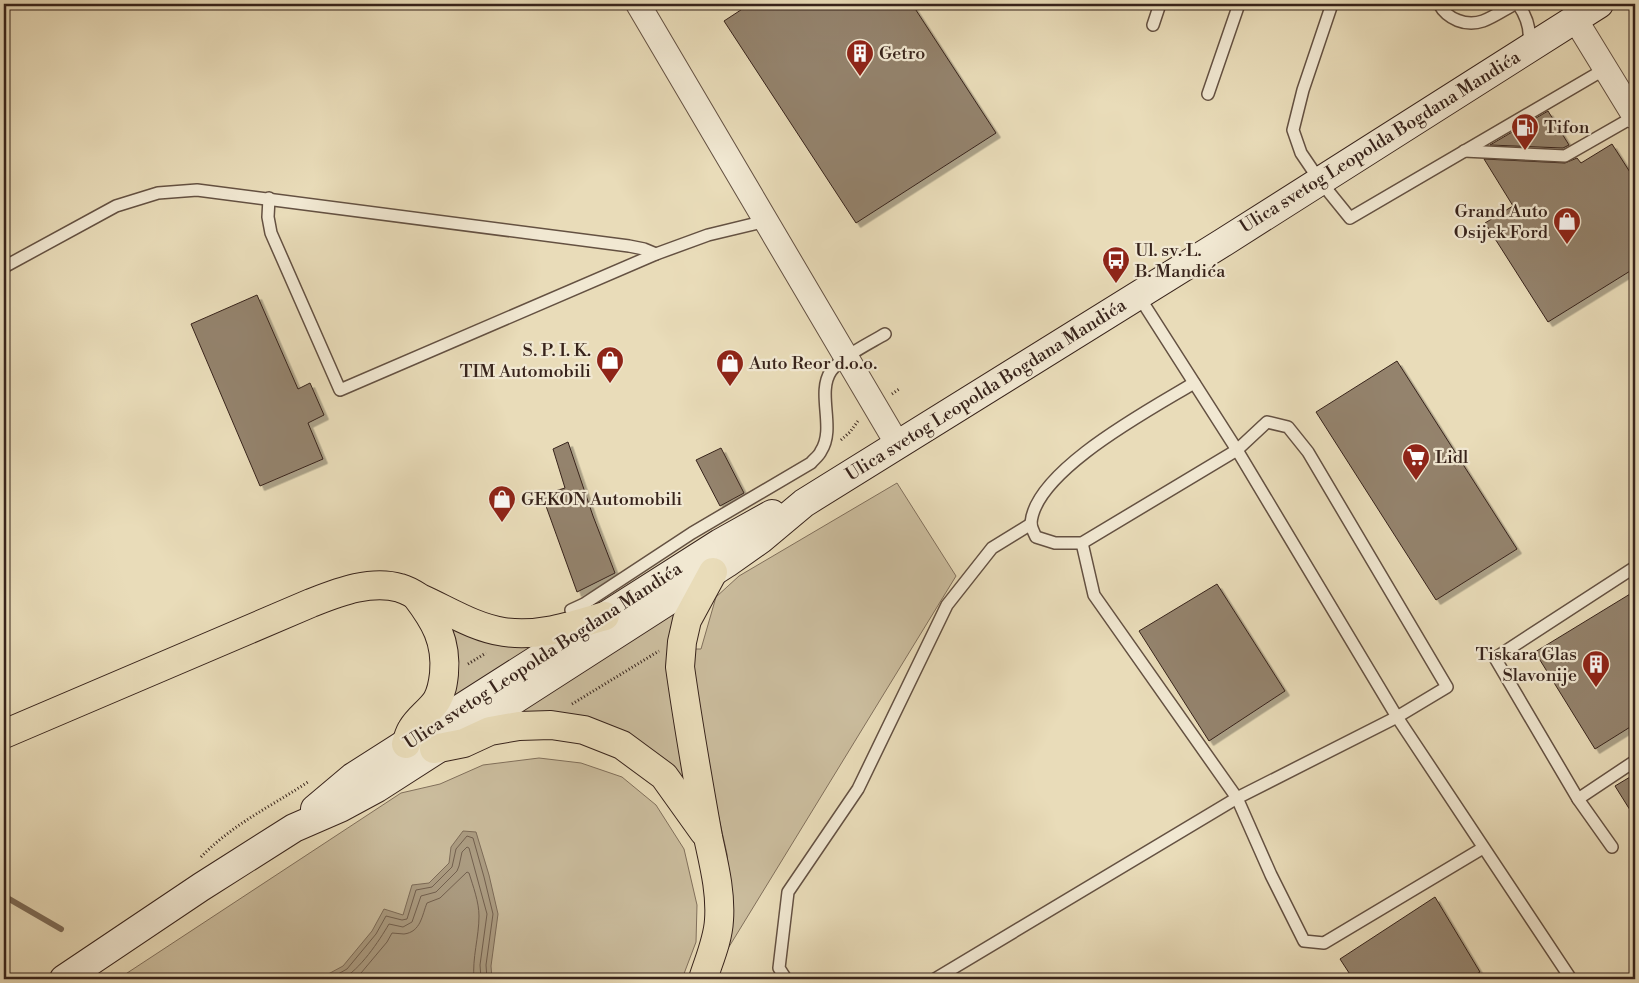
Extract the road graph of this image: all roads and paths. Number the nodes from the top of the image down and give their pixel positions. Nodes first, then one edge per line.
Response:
1 (638, 4) edge
2 (1160, 4) edge
3 (1239, 4) edge
4 (1332, 4) edge
5 (1439, 4) edge
6 (1517, 4) edge
7 (1599, 4) edge
8 (1575, 19) junction
9 (1153, 26) dead end
10 (1528, 48) junction
11 (1605, 69) junction
12 (1208, 94) dead end
13 (1635, 117) edge
14 (1464, 151) junction
15 (1320, 181) junction
16 (269, 198) junction
17 (766, 221) junction
18 (656, 254) junction
19 (4, 267) edge
20 (1138, 295) junction
21 (885, 334) dead end
22 (847, 358) junction
23 (1194, 383) junction
24 (898, 444) junction
25 (1236, 450) junction
26 (804, 503) junction
27 (1031, 524) junction
28 (1082, 543) junction
29 (1635, 567) edge
30 (713, 572) junction
31 (416, 596) junction
32 (571, 610) dead end
33 (605, 616) junction
34 (502, 632) junction
35 (445, 668) junction
36 (1397, 717) junction
37 (4, 734) edge
38 (406, 744) junction
39 (434, 749) junction
40 (1635, 761) edge
41 (313, 778) dead end
42 (1237, 798) junction
43 (1578, 799) junction
44 (294, 828) junction
45 (708, 838) junction
46 (1612, 847) dead end
47 (1483, 848) junction
48 (199, 860) dead end
49 (68, 977) edge
50 (703, 979) edge
51 (786, 979) edge
52 (935, 979) edge
53 (1571, 979) edge

1 - 17 street
2 - 9 lane
3 - 12 lane
4 - 15 lane
5 - 6 lane
6 - 10 lane
7 - 8 main road, Ulica svetog Leopolda Bogdana Mandića
8 - 10 main road, Ulica svetog Leopolda Bogdana Mandića
8 - 11 street
10 - 15 main road, Ulica svetog Leopolda Bogdana Mandića
11 - 13 street
11 - 14 lane
13 - 14 lane
14 - 15 lane
15 - 20 main road, Ulica svetog Leopolda Bogdana Mandića
16 - 18 lane
16 - 18 lane
16 - 19 lane
17 - 18 lane
17 - 22 street
20 - 23 lane
20 - 24 main road, Ulica svetog Leopolda Bogdana Mandića
21 - 22 lane
22 - 24 street
22 - 32 lane
23 - 25 lane
23 - 27 lane
24 - 26 main road, Ulica svetog Leopolda Bogdana Mandića
25 - 28 lane
25 - 36 lane
25 - 36 lane
26 - 30 main road, Ulica svetog Leopolda Bogdana Mandića
26 - 33 main road, Ulica svetog Leopolda Bogdana Mandića
27 - 28 lane
27 - 51 lane
28 - 42 lane
29 - 43 lane
30 - 39 main road, Ulica svetog Leopolda Bogdana Mandića
30 - 45 highway
31 - 34 highway
31 - 35 highway
31 - 37 highway
33 - 34 highway
33 - 38 main road, Ulica svetog Leopolda Bogdana Mandića
34 - 35 path
35 - 38 highway
36 - 42 lane
36 - 47 lane
38 - 44 main road, Ulica svetog Leopolda Bogdana Mandića
39 - 44 main road, Ulica svetog Leopolda Bogdana Mandića
39 - 45 highway
40 - 43 lane
41 - 48 path
42 - 47 lane
42 - 52 lane
43 - 46 lane
44 - 49 main road, Ulica svetog Leopolda Bogdana Mandića
45 - 50 highway
47 - 53 lane

